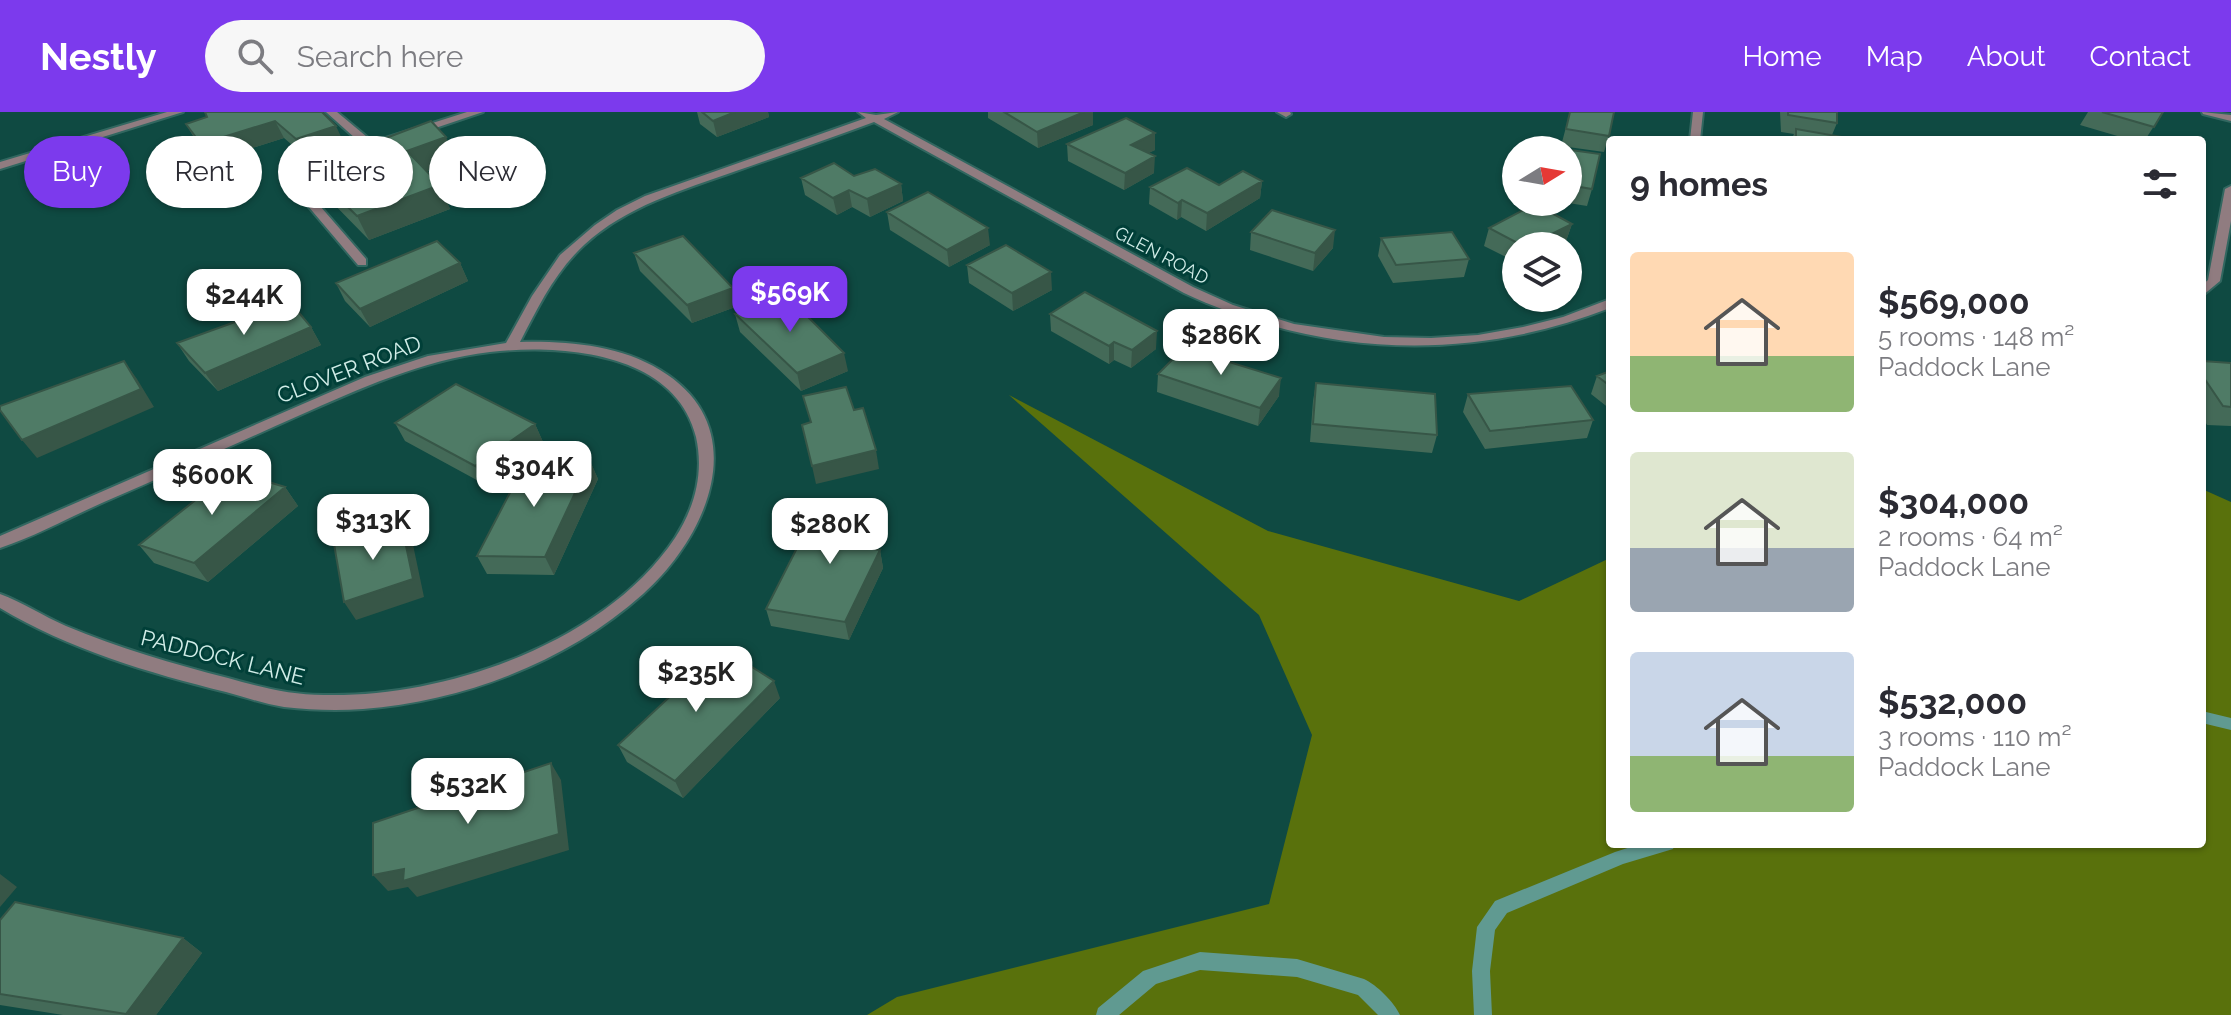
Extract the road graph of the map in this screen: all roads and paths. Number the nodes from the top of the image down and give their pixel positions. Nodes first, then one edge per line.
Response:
1 (178, 112) edge
2 (331, 112) edge
3 (478, 112) edge
4 (893, 112) edge
5 (1698, 112) edge
6 (2207, 112) edge
7 (869, 115) edge
8 (2231, 118) edge
9 (359, 136) edge
10 (402, 136) edge
11 (1695, 136) edge
12 (0, 166) edge
13 (2231, 189) edge
14 (316, 208) edge
15 (362, 262) dead end
16 (2206, 288) edge
17 (1606, 305) edge
18 (511, 346) junction
19 (0, 542) edge
20 (0, 600) edge

1 - 12 street
2 - 9 street
3 - 10 street
4 - 7 street
5 - 11 street
6 - 8 street
7 - 17 street, GLEN ROAD
7 - 18 street
13 - 16 street
14 - 15 street
18 - 19 street, CLOVER ROAD
18 - 20 street, PADDOCK LANE

